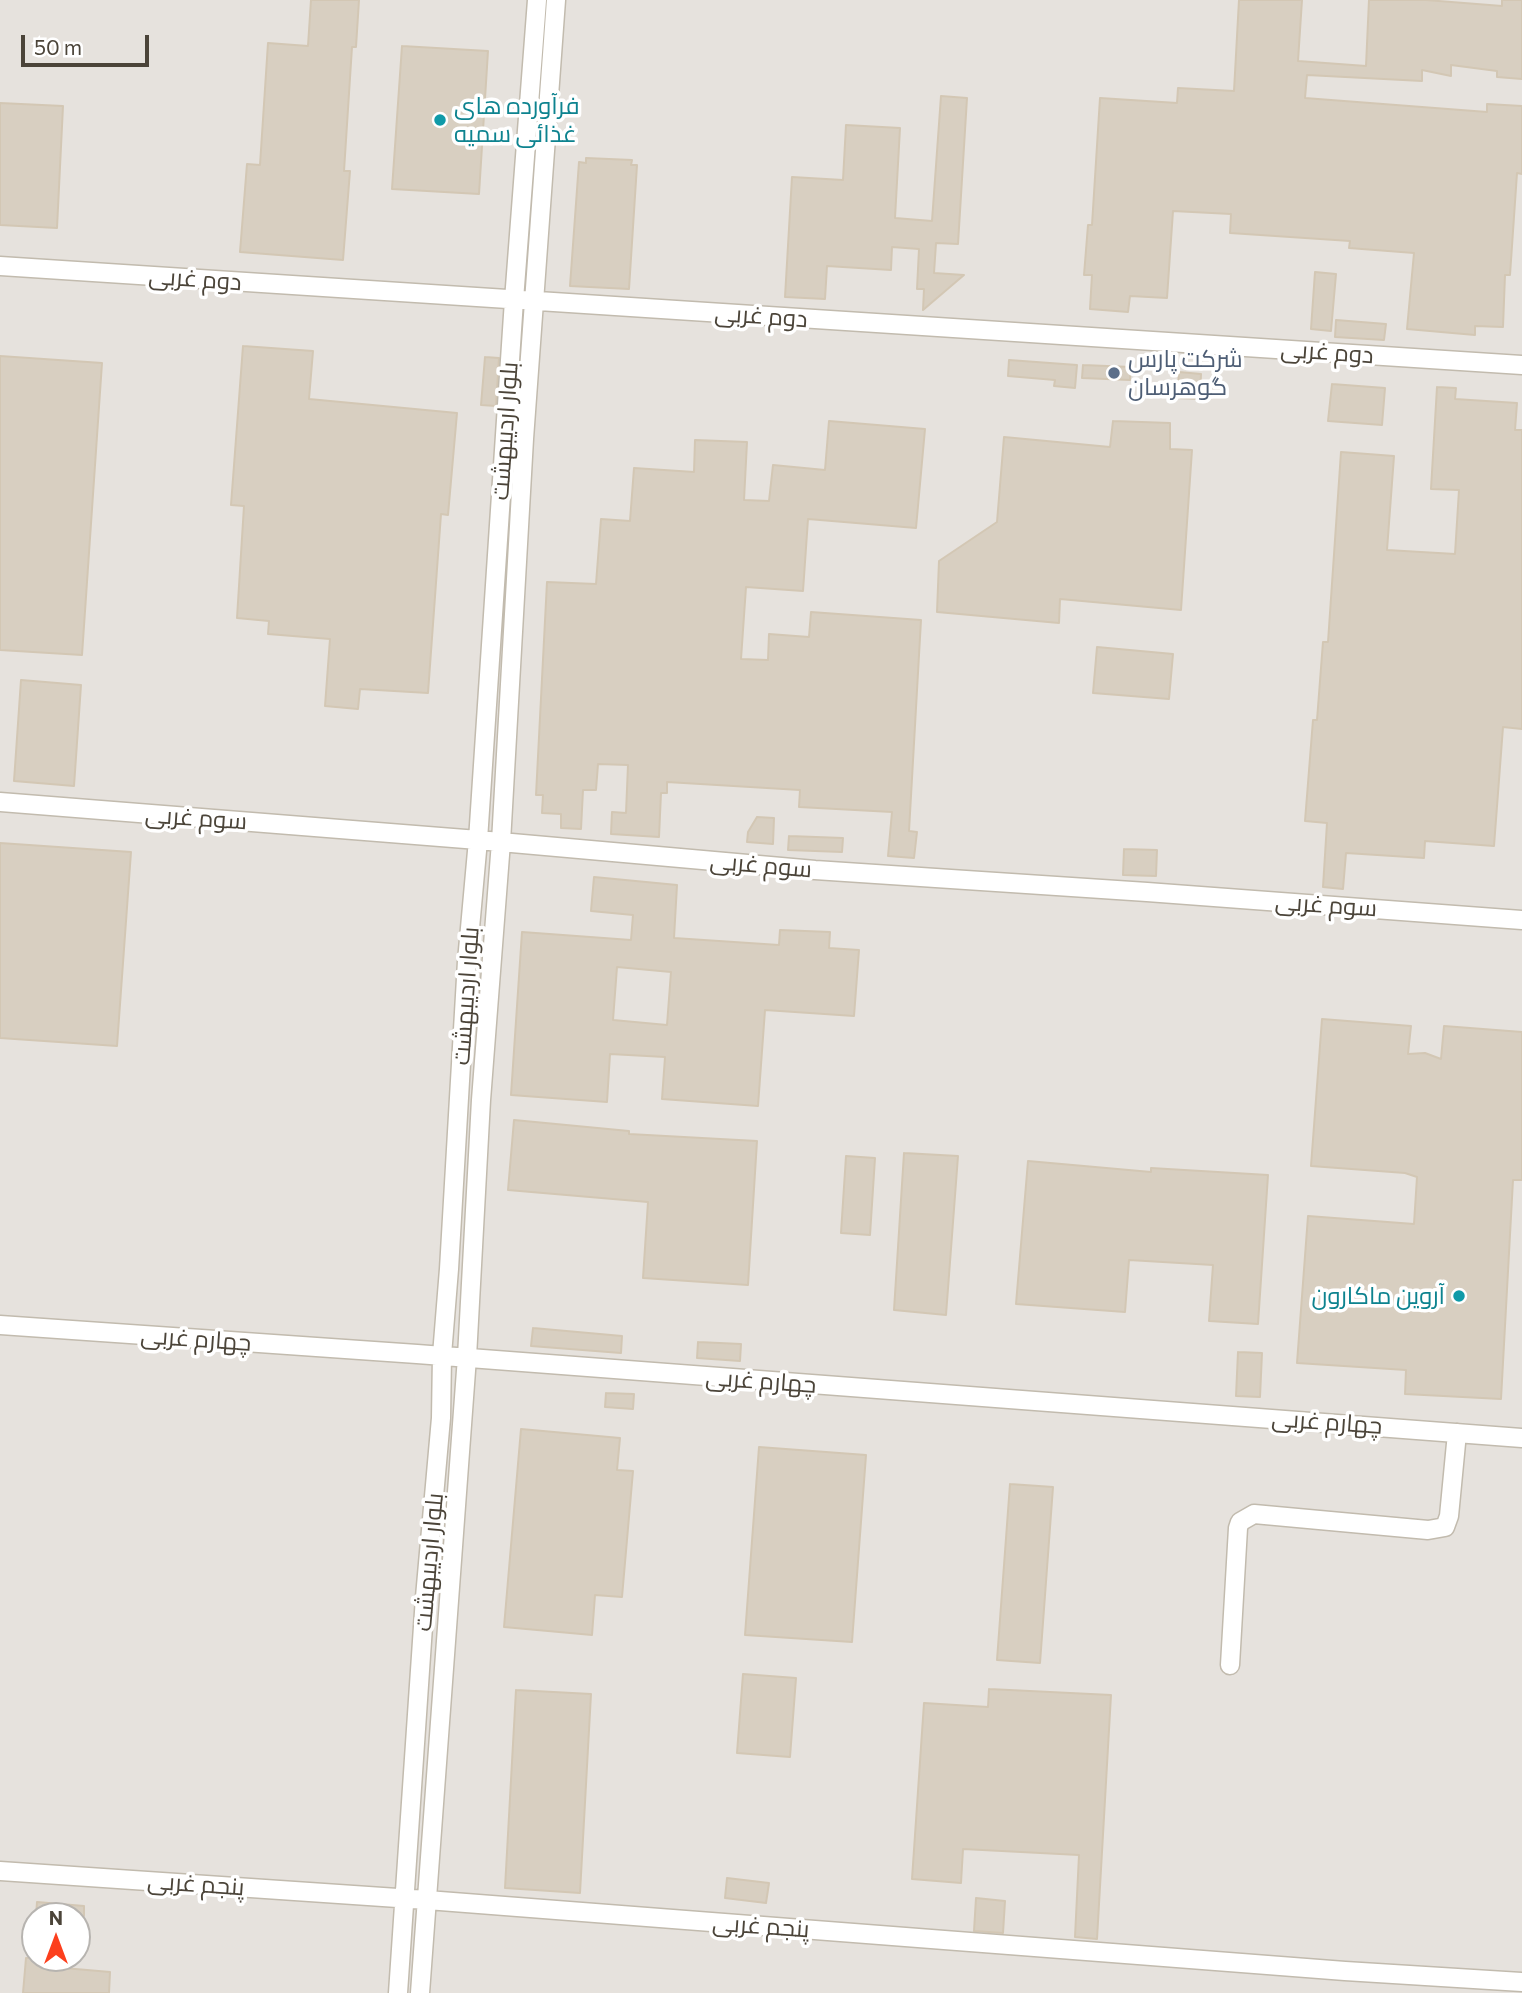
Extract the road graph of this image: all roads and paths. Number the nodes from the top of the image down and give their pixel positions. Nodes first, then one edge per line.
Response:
1 (537, 0) edge
2 (556, 0) edge
3 (0, 266) edge
4 (514, 300) junction
5 (535, 302) junction
6 (1522, 365) edge
7 (0, 802) edge
8 (478, 840) junction
9 (501, 842) junction
10 (1522, 920) edge
11 (0, 1325) edge
12 (442, 1356) junction
13 (467, 1357) junction
14 (1457, 1433) junction
15 (1522, 1438) edge
16 (1230, 1665) dead end
17 (0, 1871) edge
18 (405, 1898) junction
19 (427, 1900) junction
20 (1522, 1982) edge
21 (398, 1993) edge
22 (420, 1993) edge

1 - 4 street, بلوار اردیبهشت
2 - 5 street, بلوار اردیبهشت
3 - 4 street, دوم غربی
4 - 5 street, دوم غربی
4 - 8 street, بلوار اردیبهشت
5 - 6 street, دوم غربی
5 - 9 street, بلوار اردیبهشت
7 - 8 street, سوم غربی
8 - 9 street, سوم غربی
8 - 12 street, بلوار اردیبهشت
9 - 10 street, سوم غربی
9 - 13 street, بلوار اردیبهشت
11 - 12 street, چهارم غربی
12 - 13 street, چهارم غربی
12 - 18 street, بلوار اردیبهشت
13 - 14 street, چهارم غربی
13 - 19 street, بلوار اردیبهشت
14 - 15 street, چهارم غربی
14 - 16 street
17 - 18 street, پنجم غربی
18 - 19 street, پنجم غربی
18 - 21 street, بلوار اردیبهشت
19 - 20 street, پنجم غربی
19 - 22 street, بلوار اردیبهشت

